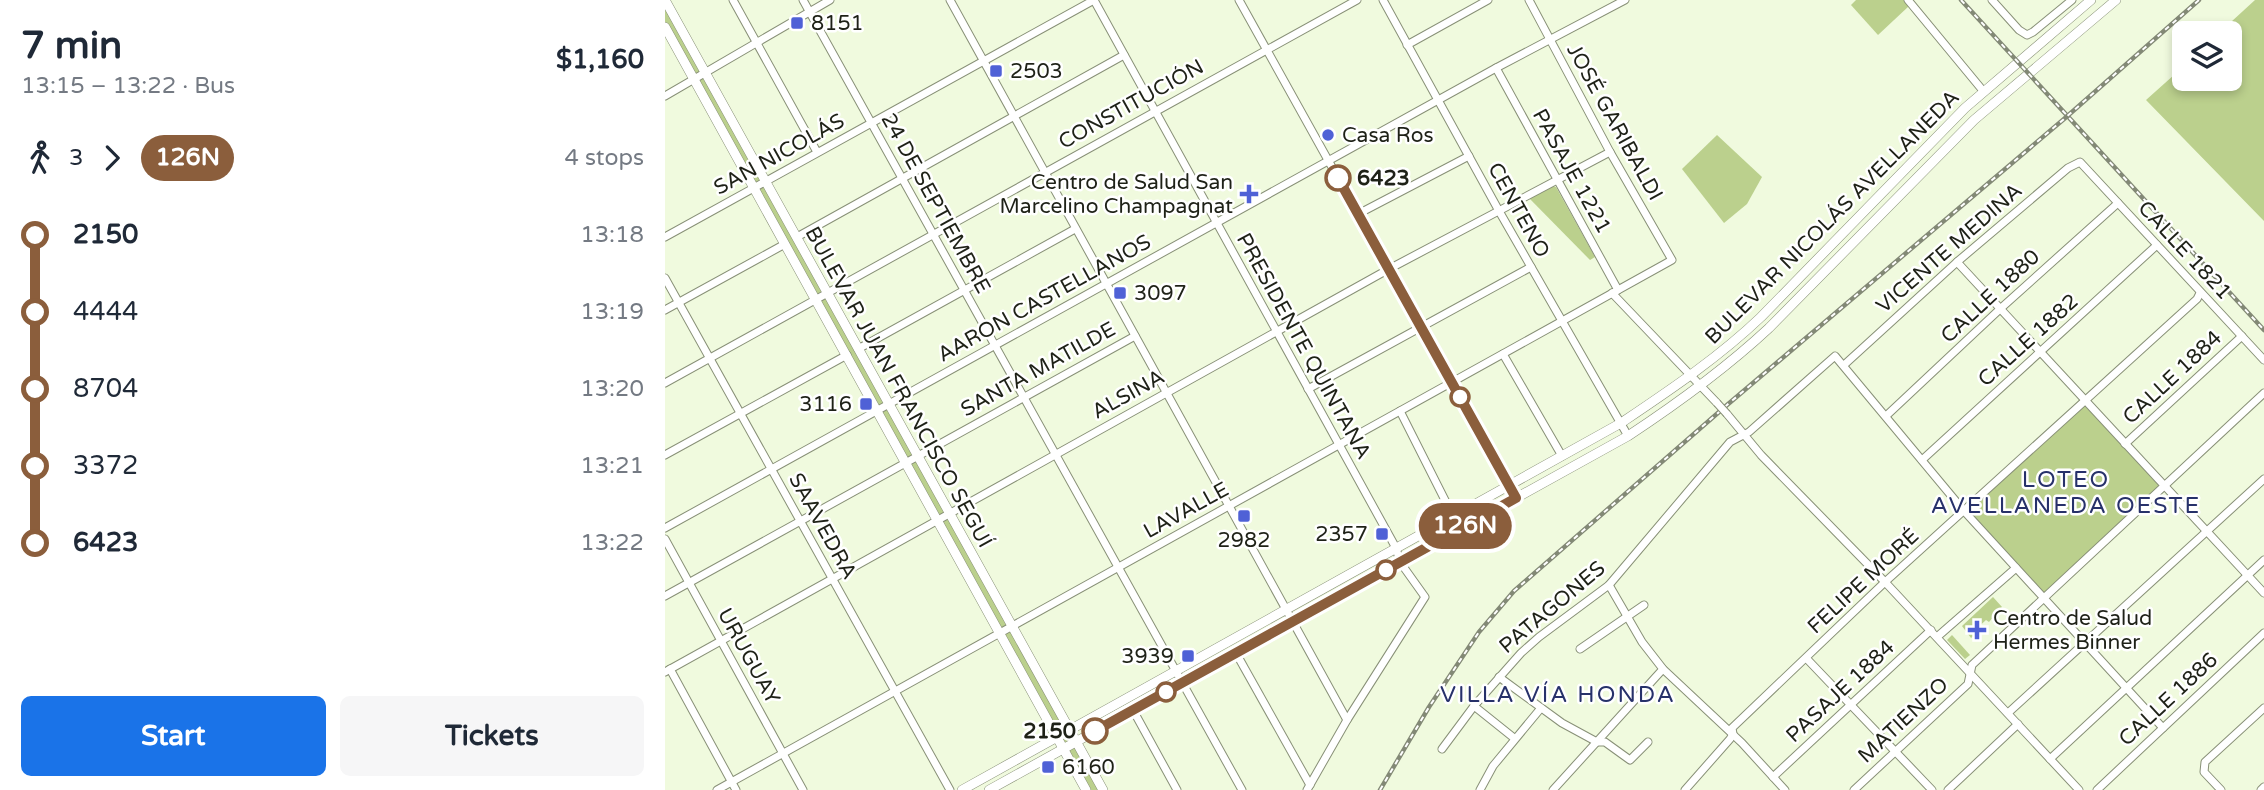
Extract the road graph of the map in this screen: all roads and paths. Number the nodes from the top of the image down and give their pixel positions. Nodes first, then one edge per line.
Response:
1 (665, 0) edge
2 (733, 0) edge
3 (803, 0) edge
4 (830, 0) edge
5 (950, 0) edge
6 (1094, 0) edge
7 (1239, 0) edge
8 (1357, 0) edge
9 (1383, 0) edge
10 (1488, 0) edge
11 (1529, 0) edge
12 (1625, 0) edge
13 (1908, 0) edge
14 (1991, 0) edge
15 (2073, 0) edge
16 (2091, 0) edge
17 (2116, 0) edge
18 (810, 12) junction
19 (665, 27) edge
20 (1551, 40) junction
21 (757, 43) junction
22 (1407, 45) junction
23 (1266, 50) junction
24 (1124, 55) junction
25 (984, 61) junction
26 (1496, 68) junction
27 (705, 72) junction
28 (694, 80) junction
29 (1983, 92) junction
30 (665, 96) edge
31 (1438, 100) junction
32 (1155, 111) junction
33 (1014, 117) junction
34 (872, 122) junction
35 (817, 152) junction
36 (1610, 152) junction
37 (1469, 156) junction
38 (1329, 161) junction
39 (2080, 162) joint
40 (1044, 172) junction
41 (903, 178) junction
42 (1556, 179) junction
43 (765, 181) junction
44 (754, 187) junction
45 (2118, 203) junction
46 (1499, 211) junction
47 (1358, 214) junction
48 (1216, 223) junction
49 (1075, 229) junction
50 (933, 234) junction
51 (665, 237) edge
52 (797, 237) junction
53 (785, 244) junction
54 (2157, 245) junction
55 (1672, 260) joint
56 (1957, 262) junction
57 (1531, 267) junction
58 (1389, 269) junction
59 (665, 278) edge
60 (1106, 284) junction
61 (964, 290) junction
62 (1615, 292) junction
63 (827, 293) junction
64 (2200, 293) junction
65 (816, 300) junction
66 (678, 302) junction
67 (2000, 309) junction
68 (665, 310) edge
69 (1562, 321) junction
70 (1422, 328) junction
71 (1276, 332) junction
72 (1135, 336) junction
73 (2242, 337) junction
74 (995, 345) junction
75 (858, 349) junction
76 (2040, 352) junction
77 (1503, 354) junction
78 (847, 355) junction
79 (710, 358) junction
80 (2264, 360) edge
81 (1844, 365) junction
82 (1691, 376) junction
83 (1452, 382) junction
84 (665, 383) edge
85 (1701, 386) junction
86 (1308, 389) junction
87 (1166, 393) junction
88 (2264, 393) edge
89 (1024, 397) junction
90 (2085, 401) junction
91 (889, 404) junction
92 (877, 411) junction
93 (1400, 411) junction
94 (740, 414) junction
95 (1886, 416) junction
96 (1621, 423) junction
97 (1628, 436) junction
98 (1745, 436) junction
99 (2125, 444) junction
100 (1339, 445) junction
101 (1056, 454) junction
102 (665, 455) edge
103 (918, 456) junction
104 (1562, 456) junction
105 (1922, 460) junction
106 (906, 463) junction
107 (772, 470) junction
108 (2264, 479) edge
109 (1509, 485) junction
110 (2164, 486) junction
111 (1516, 498) junction
112 (1229, 506) junction
113 (1964, 511) junction
114 (949, 514) junction
115 (1453, 516) junction
116 (938, 520) junction
117 (800, 521) junction
118 (665, 528) edge
119 (2207, 532) junction
120 (665, 538) edge
121 (1396, 548) junction
122 (2264, 560) edge
123 (1400, 562) junction
124 (1118, 567) junction
125 (2016, 568) junction
126 (2247, 575) junction
127 (832, 579) junction
128 (1885, 582) junction
129 (689, 583) junction
130 (1609, 585) junction
131 (2264, 593) edge
132 (665, 596) edge
133 (2043, 597) junction
134 (1644, 605) dead end
135 (1286, 610) junction
136 (1627, 614) junction
137 (1293, 622) junction
138 (1012, 626) junction
139 (1931, 631) junction
140 (1000, 633) junction
141 (2264, 633) edge
142 (1937, 637) junction
143 (721, 640) junction
144 (2085, 643) junction
145 (1580, 649) dead end
146 (1236, 653) junction
147 (1807, 659) junction
148 (667, 670) edge
149 (1663, 670) junction
150 (1176, 671) junction
151 (1970, 673) junction
152 (1499, 677) junction
153 (1182, 683) junction
154 (2126, 688) junction
155 (895, 691) junction
156 (1851, 705) junction
157 (1474, 706) junction
158 (1541, 708) junction
159 (2264, 708) edge
160 (1133, 710) junction
161 (2008, 713) junction
162 (1347, 720) junction
163 (2018, 724) junction
164 (2163, 728) junction
165 (1069, 730) junction
166 (1733, 734) junction
167 (1057, 737) junction
168 (1514, 738) junction
169 (1076, 742) junction
170 (1597, 742) junction
171 (1648, 742) dead end
172 (1064, 749) junction
173 (1442, 749) dead end
174 (1895, 752) junction
175 (783, 753) junction
176 (2050, 759) junction
177 (1773, 777) junction
178 (732, 782) junction
179 (1309, 787) edge
180 (717, 790) edge
181 (736, 790) edge
182 (803, 790) edge
183 (950, 790) edge
184 (962, 790) edge
185 (989, 790) edge
186 (1086, 790) edge
187 (1103, 790) edge
188 (1177, 790) edge
189 (1241, 790) edge
190 (1480, 790) edge
191 (1553, 790) edge
192 (1685, 790) edge
193 (1784, 790) edge
194 (1854, 790) edge
195 (1932, 790) edge
196 (1948, 790) edge
197 (2079, 790) edge
198 (2097, 790) edge
199 (2221, 790) edge

1 - 27 main road, BULEVAR JUAN FRANCISCO SEGUÍ
2 - 21 street
3 - 18 street, 24 DE SEPTIEMBRE
4 - 18 street
5 - 25 street
6 - 24 street, PRESIDENTE QUINTANA
6 - 25 street, SAN NICOLÁS
7 - 23 street
8 - 23 street, CONSTITUCIÓN
9 - 22 street, CENTENO
10 - 22 street
11 - 20 street, JOSÉ GARIBALDI
12 - 20 street, AARON CASTELLANOS
13 - 29 street
14 - 15 street
16 - 29 main road, BULEVAR NICOLÁS AVELLANEDA
17 - 85 main road, BULEVAR NICOLÁS AVELLANEDA
18 - 21 street
18 - 34 street, 24 DE SEPTIEMBRE
19 - 28 main road, BULEVAR JUAN FRANCISCO SEGUÍ
20 - 26 street, AARON CASTELLANOS
20 - 36 street, JOSÉ GARIBALDI
21 - 27 street
21 - 35 street
22 - 31 street, CENTENO
23 - 32 street, CONSTITUCIÓN
23 - 38 street
24 - 32 street, PRESIDENTE QUINTANA
24 - 33 street
25 - 33 street
25 - 34 street, SAN NICOLÁS
26 - 31 street, AARON CASTELLANOS
26 - 42 street, PASAJE 1221
27 - 28 street
27 - 43 main road, BULEVAR JUAN FRANCISCO SEGUÍ
28 - 30 street
28 - 44 main road, BULEVAR JUAN FRANCISCO SEGUÍ
29 - 82 main road, BULEVAR NICOLÁS AVELLANEDA
31 - 37 street, CENTENO
31 - 38 street, AARON CASTELLANOS
32 - 40 street, CONSTITUCIÓN
32 - 48 street, PRESIDENTE QUINTANA
33 - 40 street
33 - 41 street
34 - 35 street, SAN NICOLÁS
34 - 41 street, 24 DE SEPTIEMBRE
35 - 43 street, SAN NICOLÁS
36 - 42 street, ALSINA
36 - 55 street, JOSÉ GARIBALDI
37 - 46 street, CENTENO
37 - 47 street
38 - 47 street
38 - 48 street, AARON CASTELLANOS
39 - 45 street, CALLE 1821
39 - 56 street, VICENTE MEDINA
40 - 49 street
40 - 50 street, CONSTITUCIÓN
41 - 50 street, 24 DE SEPTIEMBRE
41 - 52 street
42 - 46 street, ALSINA
42 - 62 street, PASAJE 1221
43 - 44 street, SAN NICOLÁS
43 - 52 main road, BULEVAR JUAN FRANCISCO SEGUÍ
44 - 51 street, SAN NICOLÁS
44 - 53 main road, BULEVAR JUAN FRANCISCO SEGUÍ
45 - 54 street, CALLE 1821
45 - 67 street, CALLE 1880
46 - 57 street, CENTENO
46 - 58 street, ALSINA
47 - 58 street
48 - 60 street, AARON CASTELLANOS
48 - 71 street, PRESIDENTE QUINTANA
49 - 60 street
49 - 61 street
50 - 61 street, 24 DE SEPTIEMBRE
50 - 63 street, CONSTITUCIÓN
52 - 63 main road, BULEVAR JUAN FRANCISCO SEGUÍ
53 - 65 main road, BULEVAR JUAN FRANCISCO SEGUÍ
53 - 66 street
54 - 64 street, CALLE 1821
54 - 76 street, CALLE 1882
55 - 62 street, LAVALLE
56 - 67 street
56 - 81 street, VICENTE MEDINA
57 - 69 street, CENTENO
57 - 70 street
58 - 70 street
58 - 71 street, ALSINA
59 - 66 street, SAAVEDRA
60 - 72 street
60 - 74 street, AARON CASTELLANOS
61 - 74 street, 24 DE SEPTIEMBRE
61 - 75 street
62 - 69 street, LAVALLE
62 - 82 street, PASAJE 1221
63 - 65 street, CONSTITUCIÓN
63 - 75 main road, BULEVAR JUAN FRANCISCO SEGUÍ
64 - 73 street, CALLE 1821
64 - 90 street, FELIPE MORÉ
65 - 78 main road, BULEVAR JUAN FRANCISCO SEGUÍ
65 - 79 street, CONSTITUCIÓN
66 - 68 street
66 - 79 street, SAAVEDRA
67 - 76 street
67 - 95 street, CALLE 1880
69 - 77 street, LAVALLE
69 - 96 street, CENTENO
70 - 83 street
70 - 86 street
71 - 86 street, PRESIDENTE QUINTANA
71 - 87 street, ALSINA
72 - 87 street
72 - 89 street, SANTA MATILDE
73 - 80 street, CALLE 1821
73 - 99 street, CALLE 1884
74 - 89 street, 24 DE SEPTIEMBRE
74 - 91 street, AARON CASTELLANOS
75 - 91 main road, BULEVAR JUAN FRANCISCO SEGUÍ
76 - 90 street
76 - 105 street, CALLE 1882
77 - 83 street, LAVALLE
77 - 104 street
78 - 92 main road, BULEVAR JUAN FRANCISCO SEGUÍ
78 - 94 street
79 - 84 street, CONSTITUCIÓN
79 - 94 street, SAAVEDRA
81 - 95 street
81 - 98 street
82 - 85 street, PASAJE 1221
82 - 96 main road, BULEVAR NICOLÁS AVELLANEDA
83 - 93 street, LAVALLE
83 - 109 street
85 - 97 main road, BULEVAR NICOLÁS AVELLANEDA
85 - 98 street, PASAJE 1221, bridge
86 - 100 street, PRESIDENTE QUINTANA
87 - 101 street, ALSINA
87 - 112 street
88 - 110 street, MATIENZO
89 - 101 street, 24 DE SEPTIEMBRE
89 - 103 street, SANTA MATILDE
90 - 99 street
90 - 113 street, FELIPE MORÉ
91 - 92 street, AARON CASTELLANOS
91 - 103 main road, BULEVAR JUAN FRANCISCO SEGUÍ
92 - 106 main road, BULEVAR JUAN FRANCISCO SEGUÍ
92 - 107 street, AARON CASTELLANOS
93 - 100 street, LAVALLE
93 - 115 street
94 - 102 street
94 - 107 street, SAAVEDRA
95 - 105 street
96 - 97 street, CENTENO
96 - 104 main road, BULEVAR NICOLÁS AVELLANEDA
97 - 111 main road, BULEVAR NICOLÁS AVELLANEDA
98 - 128 street, PASAJE 1221
98 - 130 street, PATAGONES
99 - 110 street
100 - 112 street, LAVALLE
100 - 121 street, PRESIDENTE QUINTANA
101 - 114 street, ALSINA
101 - 124 street, 24 DE SEPTIEMBRE
103 - 106 street, SANTA MATILDE
103 - 114 main road, BULEVAR JUAN FRANCISCO SEGUÍ
104 - 109 main road, BULEVAR NICOLÁS AVELLANEDA
105 - 113 street
106 - 116 main road, BULEVAR JUAN FRANCISCO SEGUÍ
106 - 117 street, SANTA MATILDE
107 - 117 street, SAAVEDRA
107 - 118 street, AARON CASTELLANOS
108 - 119 street
109 - 111 street
109 - 115 main road, BULEVAR NICOLÁS AVELLANEDA
110 - 119 street
110 - 133 street, MATIENZO
111 - 123 main road, BULEVAR NICOLÁS AVELLANEDA
112 - 124 street, LAVALLE
112 - 135 street
113 - 125 street
113 - 128 street, FELIPE MORÉ
114 - 116 street, ALSINA
114 - 138 main road, BULEVAR JUAN FRANCISCO SEGUÍ
115 - 121 main road, BULEVAR NICOLÁS AVELLANEDA
116 - 127 street, ALSINA
116 - 140 main road, BULEVAR JUAN FRANCISCO SEGUÍ
117 - 127 street, SAAVEDRA
117 - 129 street, SANTA MATILDE
119 - 126 street
119 - 144 street
120 - 129 street, URUGUAY
121 - 123 street, PRESIDENTE QUINTANA
121 - 135 main road, BULEVAR NICOLÁS AVELLANEDA
122 - 126 street
123 - 137 main road, BULEVAR NICOLÁS AVELLANEDA
123 - 162 street, PRESIDENTE QUINTANA
124 - 138 street, LAVALLE
124 - 150 street, 24 DE SEPTIEMBRE
125 - 133 street
125 - 142 street
126 - 131 street
126 - 154 street
127 - 143 street, ALSINA
127 - 155 street, SAAVEDRA
128 - 139 street, PASAJE 1221
128 - 147 street, FELIPE MORÉ
129 - 132 street, SANTA MATILDE
129 - 143 street, URUGUAY
130 - 136 street
130 - 152 street, PATAGONES
133 - 144 street
133 - 151 street, MATIENZO
134 - 136 street
135 - 137 street
135 - 150 main road, BULEVAR NICOLÁS AVELLANEDA
136 - 145 street
136 - 149 street
137 - 146 main road, BULEVAR NICOLÁS AVELLANEDA
137 - 162 street
138 - 140 street, LAVALLE
138 - 165 main road, BULEVAR JUAN FRANCISCO SEGUÍ
139 - 142 street, PASAJE 1221
139 - 156 street, PASAJE 1884
140 - 155 street, LAVALLE
140 - 167 main road, BULEVAR JUAN FRANCISCO SEGUÍ
141 - 164 street, CALLE 1886
142 - 151 street, PASAJE 1221
143 - 148 street, ALSINA
143 - 175 street, URUGUAY
144 - 154 street
144 - 161 street
146 - 153 main road, BULEVAR NICOLÁS AVELLANEDA
146 - 179 street
147 - 156 street
147 - 166 street, FELIPE MORÉ
148 - 178 street
149 - 166 street
149 - 170 street
150 - 153 street, 24 DE SEPTIEMBRE
150 - 165 main road, BULEVAR NICOLÁS AVELLANEDA
151 - 161 street, PASAJE 1221
151 - 174 street, MATIENZO
152 - 157 street, PATAGONES
152 - 158 street
153 - 160 main road, BULEVAR NICOLÁS AVELLANEDA
153 - 189 street, 24 DE SEPTIEMBRE
154 - 164 street
154 - 176 street
155 - 175 street, LAVALLE
155 - 183 street, SAAVEDRA
156 - 174 street
156 - 177 street, PASAJE 1884
157 - 168 street
157 - 173 street, PATAGONES
158 - 168 street
158 - 170 street
159 - 199 street
160 - 169 main road, BULEVAR NICOLÁS AVELLANEDA
160 - 188 street
161 - 163 street, PASAJE 1221
162 - 179 street
163 - 176 street, PASAJE 1221
163 - 196 street
164 - 198 street, CALLE 1886
165 - 167 main road, BULEVAR NICOLÁS AVELLANEDA
165 - 169 main road, BULEVAR JUAN FRANCISCO SEGUÍ
166 - 177 street
166 - 192 street, FELIPE MORÉ
167 - 172 main road, BULEVAR JUAN FRANCISCO SEGUÍ
167 - 184 main road, BULEVAR NICOLÁS AVELLANEDA
168 - 190 street
169 - 172 main road, BULEVAR NICOLÁS AVELLANEDA
169 - 187 main road, BULEVAR JUAN FRANCISCO SEGUÍ
170 - 171 street
170 - 191 street
172 - 185 main road, BULEVAR NICOLÁS AVELLANEDA
172 - 186 main road, BULEVAR JUAN FRANCISCO SEGUÍ
174 - 194 street, MATIENZO
174 - 195 street
175 - 178 street, LAVALLE
175 - 182 street, URUGUAY
176 - 197 street, PASAJE 1221
177 - 193 street
178 - 180 street, LAVALLE
178 - 181 street

